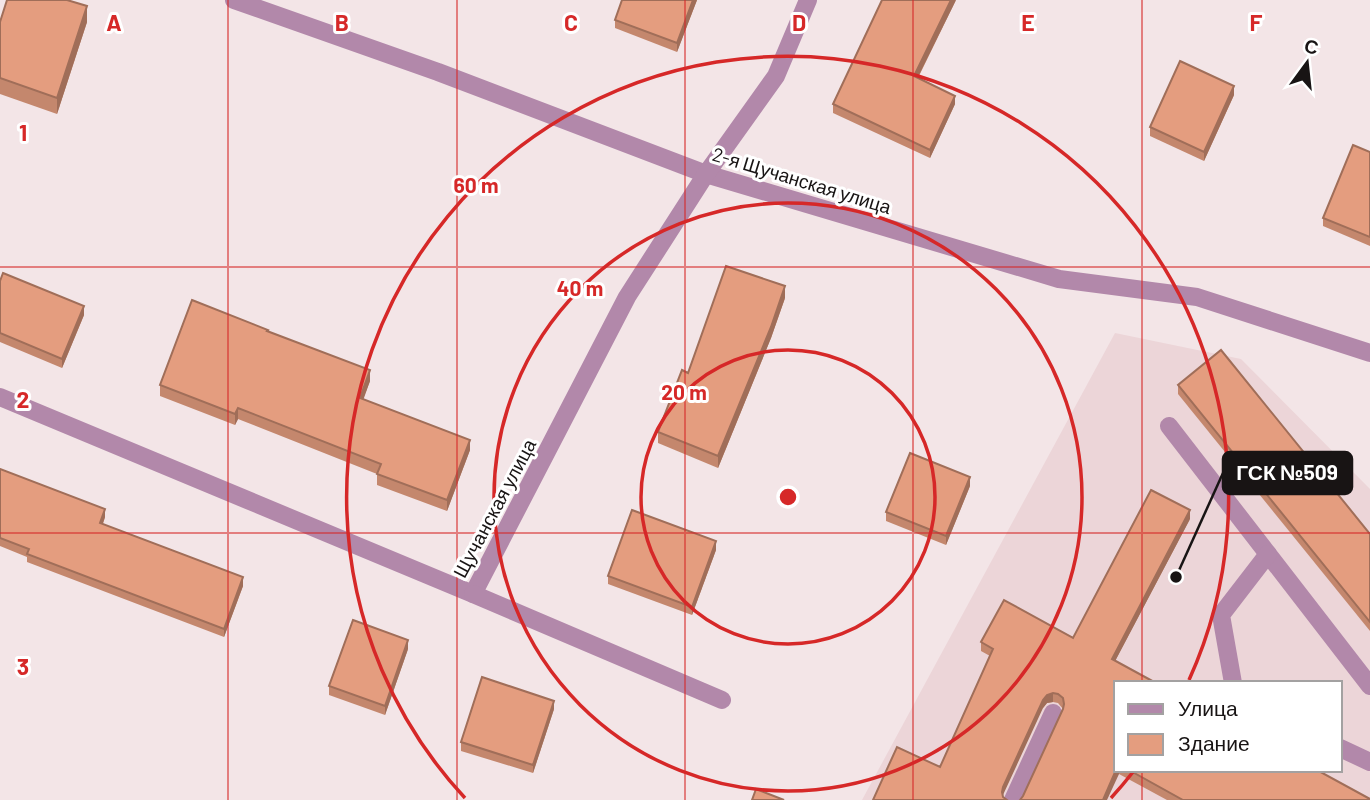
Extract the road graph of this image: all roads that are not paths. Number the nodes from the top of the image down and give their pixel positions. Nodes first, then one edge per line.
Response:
1 (234, 0) edge
2 (808, 0) edge
3 (706, 174) junction
4 (1370, 353) edge
5 (0, 397) edge
6 (1169, 426) dead end
7 (1268, 554) junction
8 (473, 594) junction
9 (1233, 681) edge
10 (1370, 686) edge
11 (722, 699) dead end
12 (1052, 713) dead end
13 (1342, 749) edge
14 (1370, 762) edge
15 (1013, 800) edge

1 - 3 street, 2-я Щучанская улица
2 - 3 street, Щучанская улица
3 - 4 street, 2-я Щучанская улица
3 - 8 street, Щучанская улица
5 - 8 street, Щучанская улица
6 - 7 street
7 - 9 street
7 - 10 street
8 - 11 street
12 - 15 street
13 - 14 street

